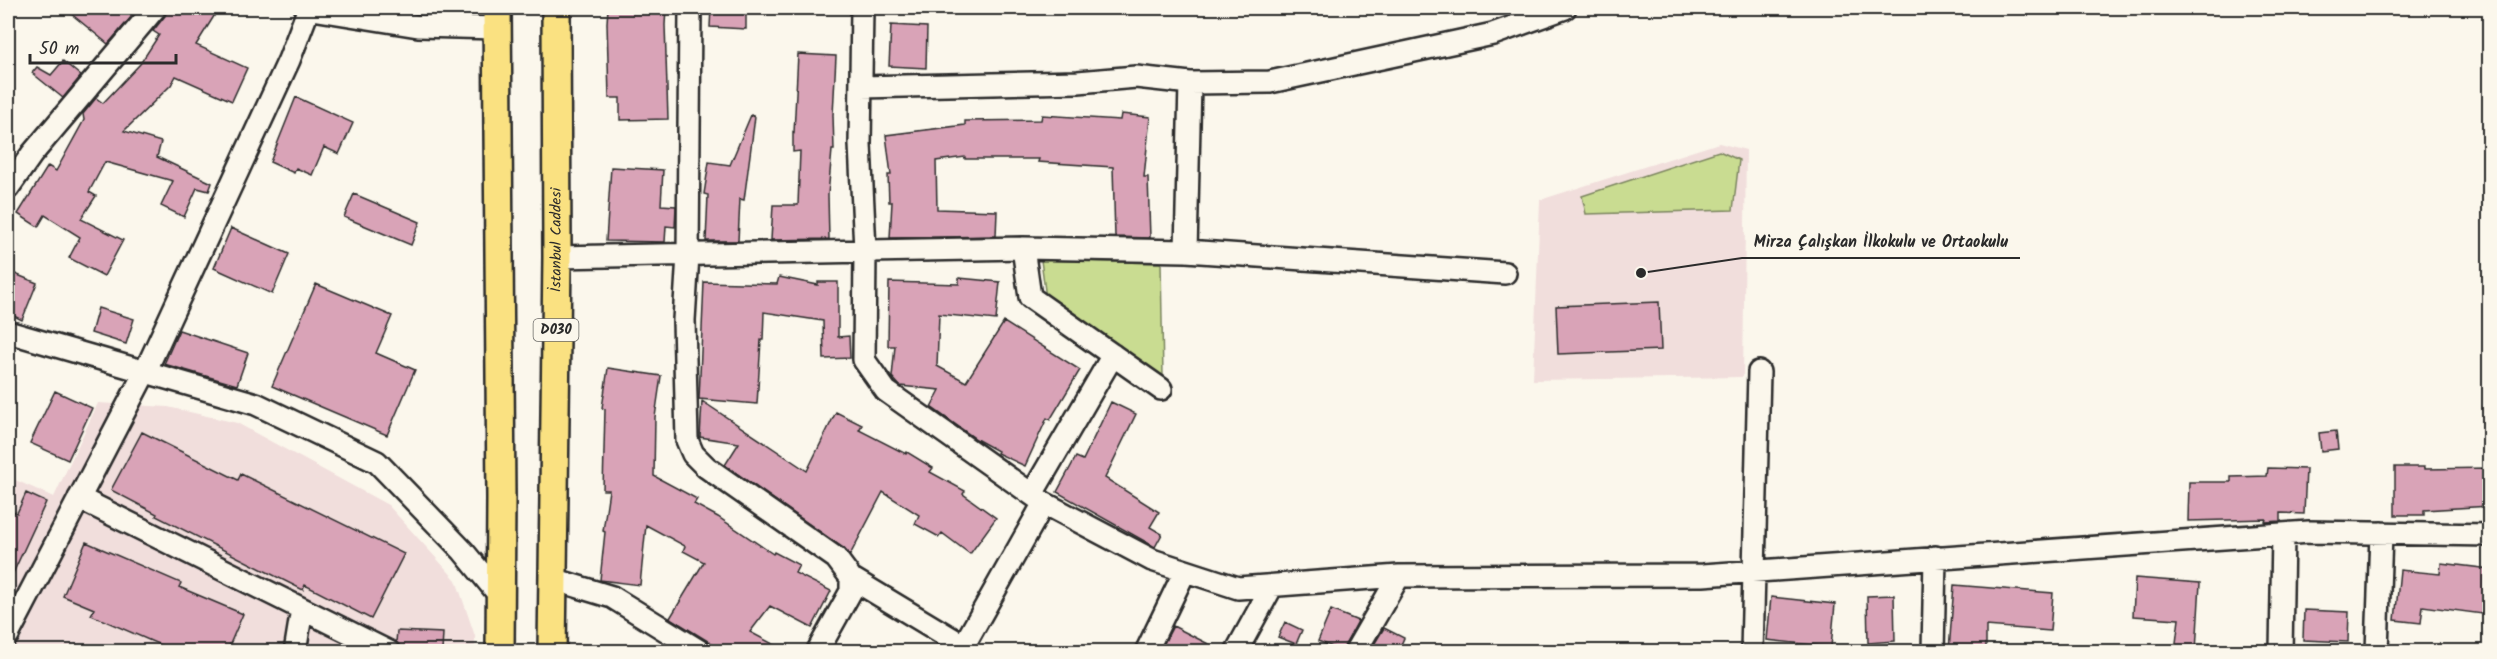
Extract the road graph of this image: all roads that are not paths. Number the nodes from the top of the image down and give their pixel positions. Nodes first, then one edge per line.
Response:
1 (155, 8) edge
2 (308, 8) edge
3 (556, 8) edge
4 (690, 8) edge
5 (862, 8) edge
6 (1564, 8) edge
7 (497, 18) edge
8 (1190, 83) junction
9 (861, 87) junction
10 (8, 188) edge
11 (1023, 248) junction
12 (865, 250) junction
13 (1186, 251) junction
14 (688, 255) junction
15 (557, 257) junction
16 (1505, 273) dead end
17 (8, 332) edge
18 (1113, 355) junction
19 (145, 372) junction
20 (1759, 372) dead end
21 (1161, 389) dead end
22 (79, 498) junction
23 (1038, 499) junction
24 (2381, 533) junction
25 (2283, 534) junction
26 (2490, 535) edge
27 (1935, 557) junction
28 (1185, 571) junction
29 (1755, 571) junction
30 (1399, 576) junction
31 (850, 578) junction
32 (553, 579) junction
33 (1272, 586) junction
34 (500, 596) junction
35 (302, 609) junction
36 (8, 635) edge
37 (962, 649) edge
38 (295, 651) edge
39 (389, 651) edge
40 (500, 651) edge
41 (552, 651) edge
42 (701, 651) edge
43 (817, 651) edge
44 (1146, 651) edge
45 (1236, 651) edge
46 (1355, 651) edge
47 (1752, 651) edge
48 (1933, 651) edge
49 (2281, 651) edge
50 (2377, 651) edge

1 - 10 street
2 - 7 street
2 - 19 street
3 - 15 main road, İstanbul Caddesi / D030
4 - 14 street
5 - 9 street
6 - 8 street
7 - 34 main road
8 - 9 street
8 - 13 street
9 - 12 street
11 - 12 street
11 - 13 street
11 - 18 street
12 - 14 street
12 - 23 street
13 - 16 street
14 - 15 street
14 - 31 street
15 - 32 main road, İstanbul Caddesi / D030
17 - 19 street
18 - 21 street
18 - 23 street
19 - 22 street
19 - 34 street
20 - 29 street
22 - 35 street
22 - 36 street
23 - 28 street
23 - 37 street
24 - 25 street
24 - 26 street
24 - 50 street
25 - 27 street
25 - 49 street
27 - 29 street
27 - 48 street
28 - 33 street
28 - 44 street
29 - 30 street
29 - 47 street
30 - 33 street
30 - 46 street
31 - 37 street
31 - 43 street
32 - 41 main road, İstanbul Caddesi / D030
32 - 42 street
33 - 45 street
34 - 40 main road
35 - 38 street
35 - 39 street

